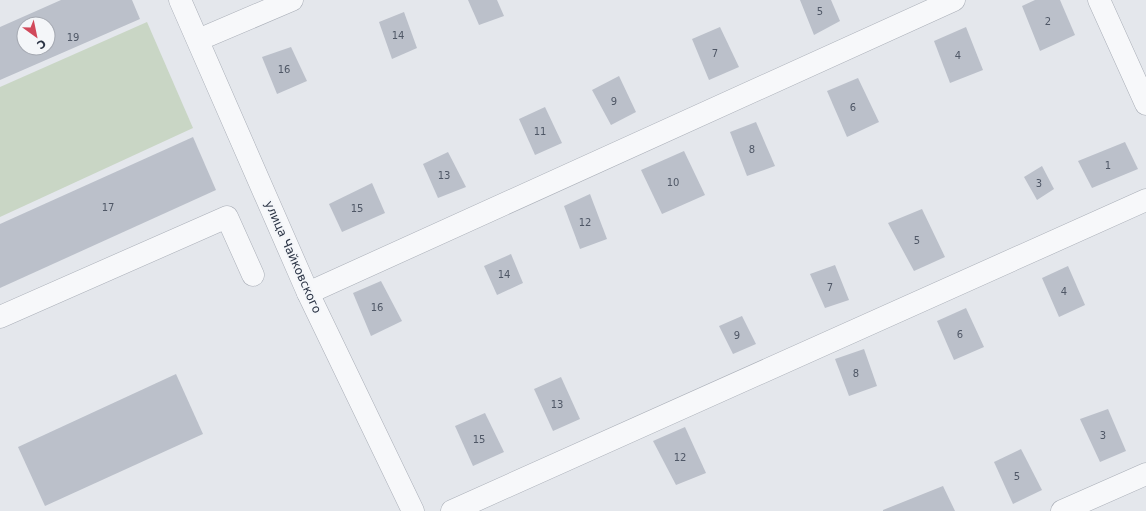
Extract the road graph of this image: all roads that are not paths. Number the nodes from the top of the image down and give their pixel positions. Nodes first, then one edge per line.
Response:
1 (180, 0) edge
2 (292, 0) edge
3 (954, 0) edge
4 (1098, 0) edge
5 (198, 40) junction
6 (1146, 104) edge
7 (1146, 200) edge
8 (253, 275) dead end
9 (308, 293) junction
10 (0, 317) edge
11 (1146, 474) edge
12 (413, 511) edge
13 (452, 511) edge
14 (1062, 511) edge

1 - 5 street, улица Чайковского
2 - 5 street
3 - 9 street
4 - 6 street
5 - 9 street, улица Чайковского
7 - 13 street
8 - 10 street
9 - 12 street, улица Чайковского
11 - 14 street

